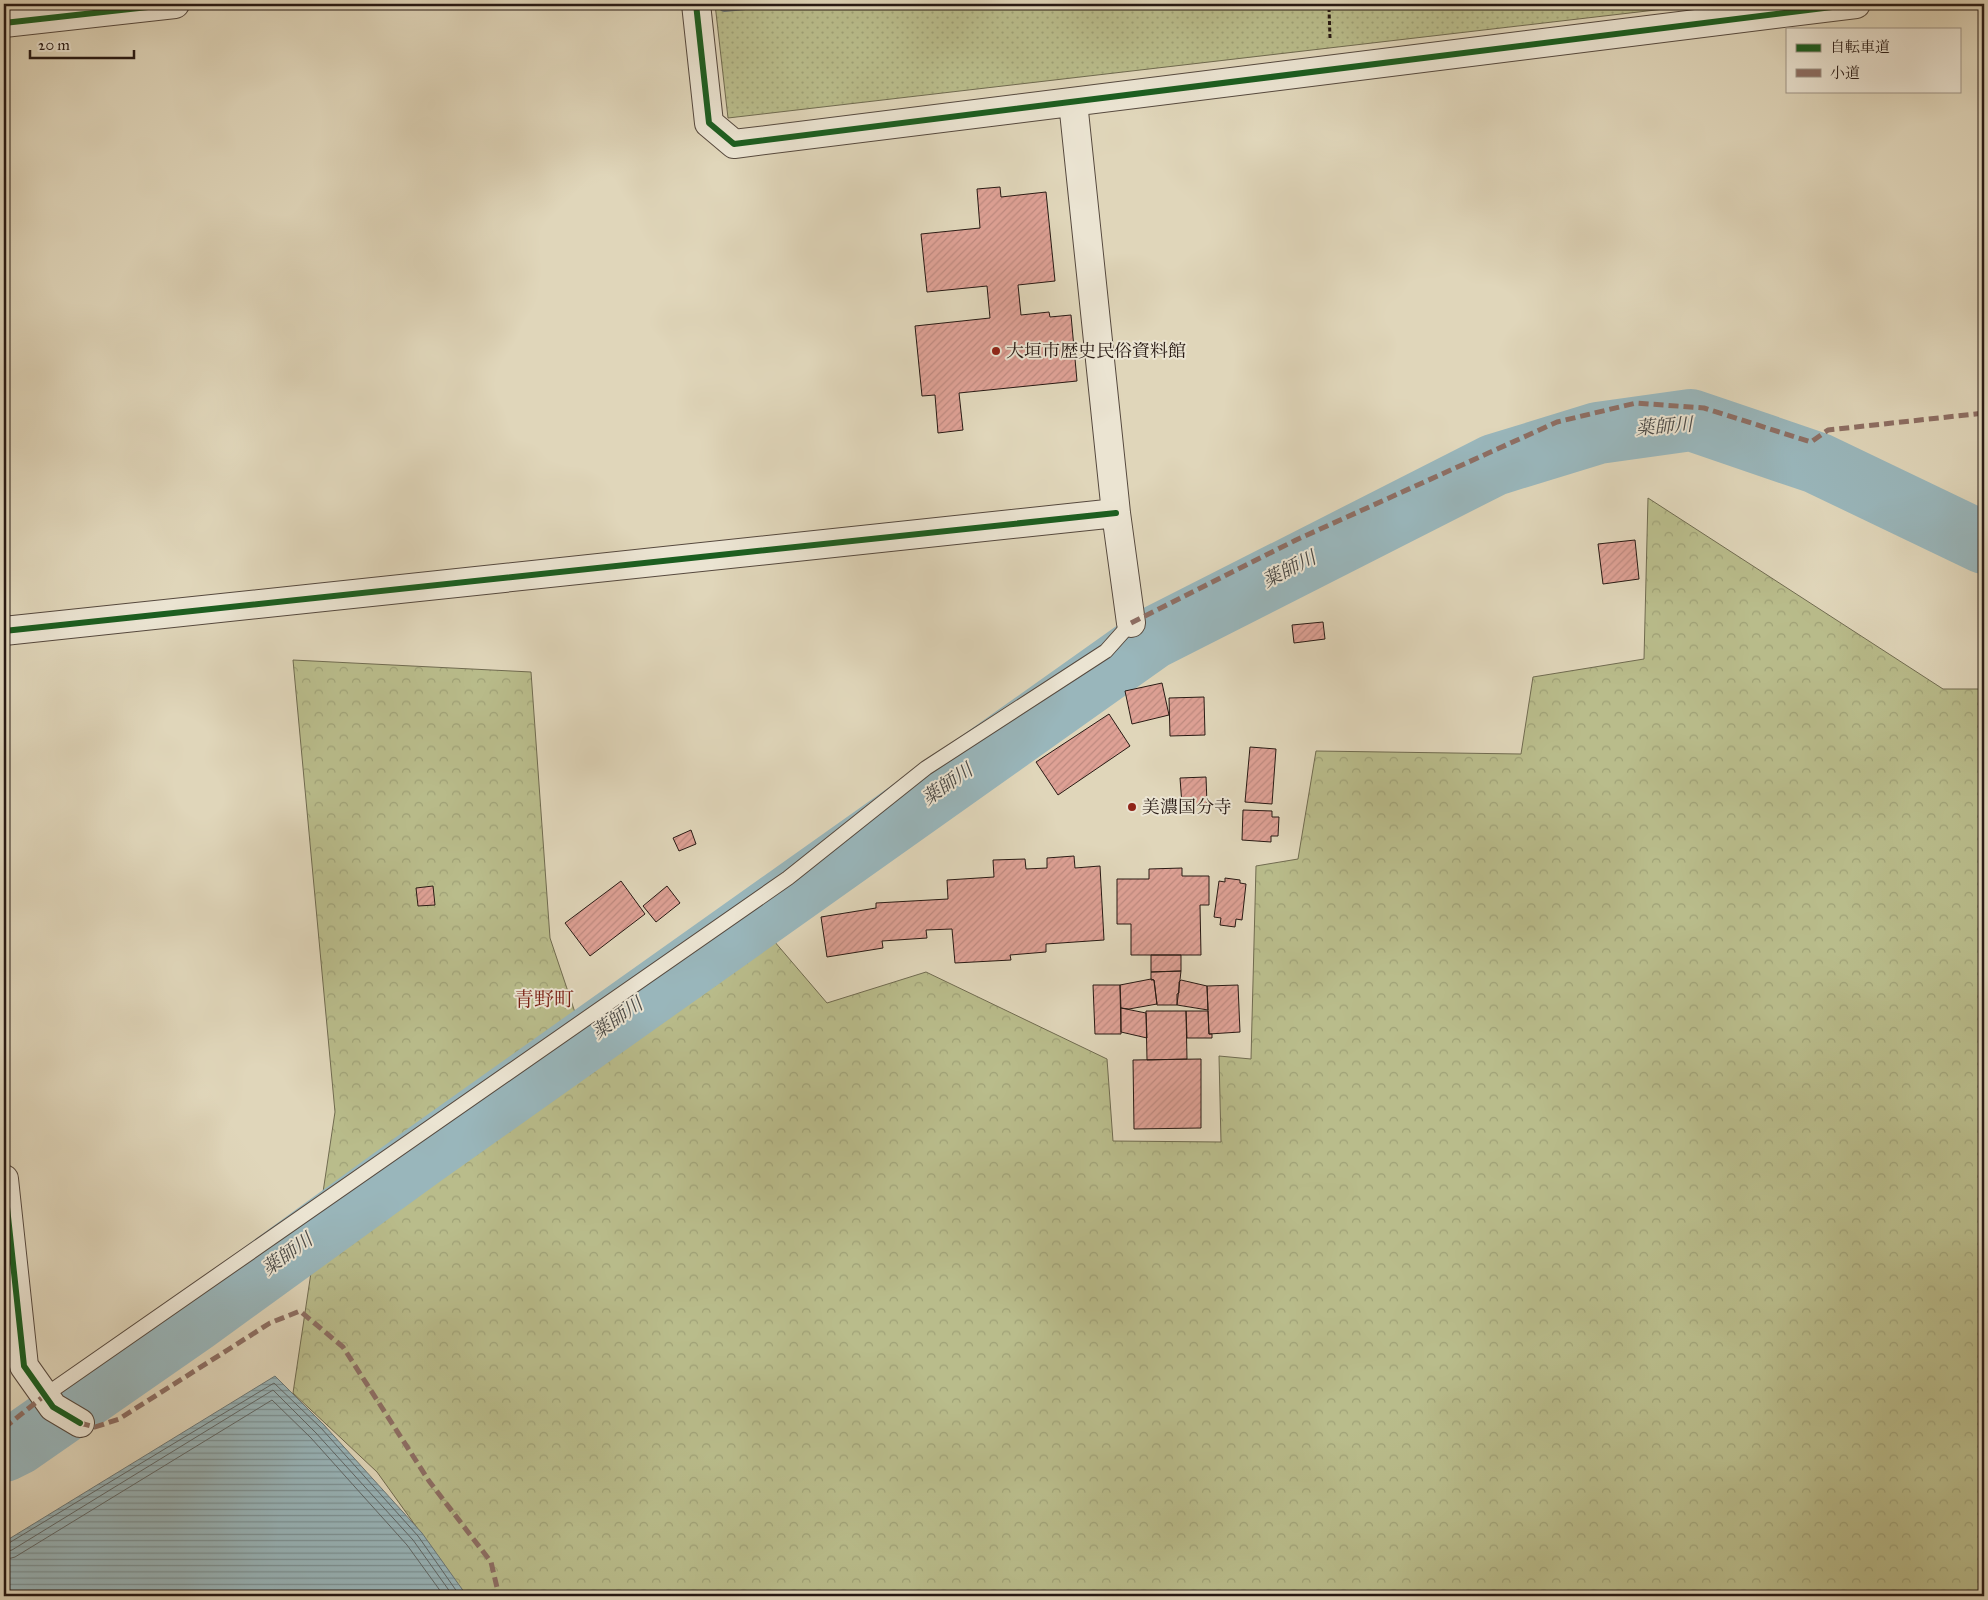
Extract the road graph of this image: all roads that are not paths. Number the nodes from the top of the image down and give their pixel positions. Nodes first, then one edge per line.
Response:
1 (175, 4) edge
2 (696, 4) edge
3 (1856, 4) edge
4 (4, 23) edge
5 (1073, 102) junction
6 (1116, 512) junction
7 (1131, 623) joint
8 (4, 631) edge
9 (4, 1179) edge
10 (49, 1402) junction
11 (80, 1423) dead end

1 - 4 street
2 - 5 street
3 - 5 street
5 - 6 street
6 - 7 street
6 - 8 street
7 - 10 lane
9 - 10 street
10 - 11 street

